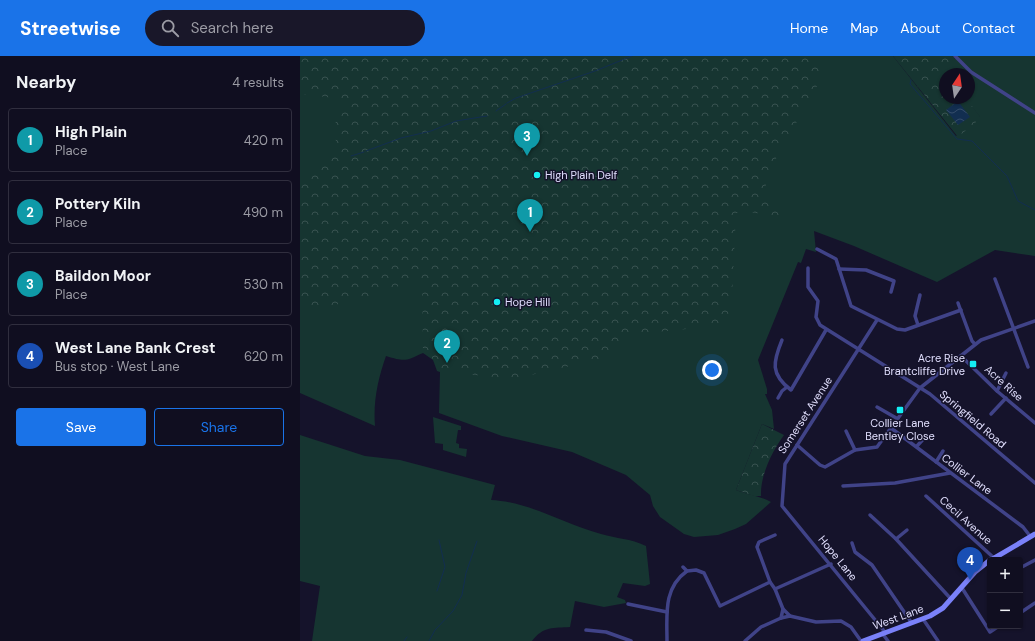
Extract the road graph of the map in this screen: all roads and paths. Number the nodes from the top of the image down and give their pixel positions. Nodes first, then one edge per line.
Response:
1 (955, 56) edge
2 (1035, 113) edge
3 (817, 249) dead end
4 (808, 268) dead end
5 (839, 268) junction
6 (995, 279) dead end
7 (890, 292) dead end
8 (920, 295) dead end
9 (958, 303) dead end
10 (961, 310) junction
11 (877, 320) junction
12 (1035, 321) edge
13 (918, 325) junction
14 (1013, 328) junction
15 (826, 330) junction
16 (782, 340) dead end
17 (975, 344) junction
18 (859, 351) junction
19 (961, 356) junction
20 (1028, 367) dead end
21 (1006, 372) dead end
22 (787, 387) junction
23 (920, 388) junction
24 (997, 391) junction
25 (778, 398) dead end
26 (1006, 398) junction
27 (878, 407) dead end
28 (991, 414) dead end
29 (898, 419) junction
30 (1035, 423) edge
31 (892, 428) junction
32 (846, 431) dead end
33 (926, 436) dead end
34 (797, 445) junction
35 (917, 446) junction
36 (855, 450) junction
37 (944, 451) dead end
38 (936, 462) junction
39 (950, 473) junction
40 (1035, 483) edge
41 (843, 486) dead end
42 (783, 494) joint
43 (926, 496) dead end
44 (870, 515) dead end
45 (906, 530) dead end
46 (775, 535) dead end
47 (1033, 535) edge
48 (896, 539) junction
49 (852, 542) dead end
50 (990, 557) edge
51 (995, 557) edge
52 (1035, 560) edge
53 (987, 563) edge
54 (831, 564) junction
55 (1023, 566) edge
56 (683, 567) dead end
57 (687, 571) junction
58 (770, 582) junction
59 (962, 588) junction
60 (775, 589) junction
61 (951, 599) junction
62 (1035, 603) edge
63 (628, 604) dead end
64 (783, 609) junction
65 (1023, 611) edge
66 (667, 612) junction
67 (790, 616) junction
68 (781, 618) junction
69 (923, 618) junction
70 (912, 622) junction
71 (987, 627) edge
72 (586, 630) dead end
73 (884, 632) junction
74 (630, 641) edge
75 (667, 641) edge
76 (745, 641) edge
77 (862, 641) edge
78 (888, 641) edge
79 (938, 641) edge

1 - 2 street
3 - 5 street
4 - 15 street, Springfield Road
5 - 7 street
5 - 11 street
6 - 14 street
8 - 13 street
9 - 10 street
10 - 13 street
10 - 17 street
11 - 13 street
11 - 18 street, Somerset Avenue
12 - 14 street
14 - 17 street
14 - 20 street
15 - 18 street, Springfield Road
15 - 22 street
16 - 22 street
17 - 19 street
18 - 23 street, Springfield Road
18 - 34 street, Somerset Avenue
19 - 23 street
19 - 24 street, Acre Rise
21 - 24 street
22 - 25 street
23 - 29 street
23 - 40 street, Springfield Road
24 - 26 street, Acre Rise
26 - 28 street
26 - 30 street, Acre Rise
27 - 29 street
29 - 31 street
31 - 35 street, Collier Lane
31 - 36 street
32 - 36 street
33 - 35 street
34 - 36 street
34 - 42 street, Somerset Avenue
35 - 38 street, Collier Lane
37 - 38 street
38 - 39 street, Collier Lane
39 - 41 street
39 - 47 street, Collier Lane
42 - 54 street, Hope Lane
43 - 50 street, Cecil Avenue
44 - 48 street
45 - 48 street
46 - 58 street
47 - 51 street, West Lane
48 - 61 street
49 - 70 street
52 - 55 street
53 - 59 street, West Lane
54 - 60 street
54 - 73 street, Hope Lane
56 - 57 street
57 - 58 street
57 - 66 street
58 - 60 street
59 - 61 street, West Lane
59 - 71 street
60 - 64 street
61 - 69 street, West Lane
62 - 65 street
63 - 66 street
64 - 67 street
64 - 68 street
66 - 75 street
67 - 68 street
67 - 77 street
68 - 76 street
69 - 70 street, West Lane
69 - 79 street
70 - 73 street, West Lane
72 - 74 street
73 - 77 street, West Lane
73 - 78 street, Hope Lane

